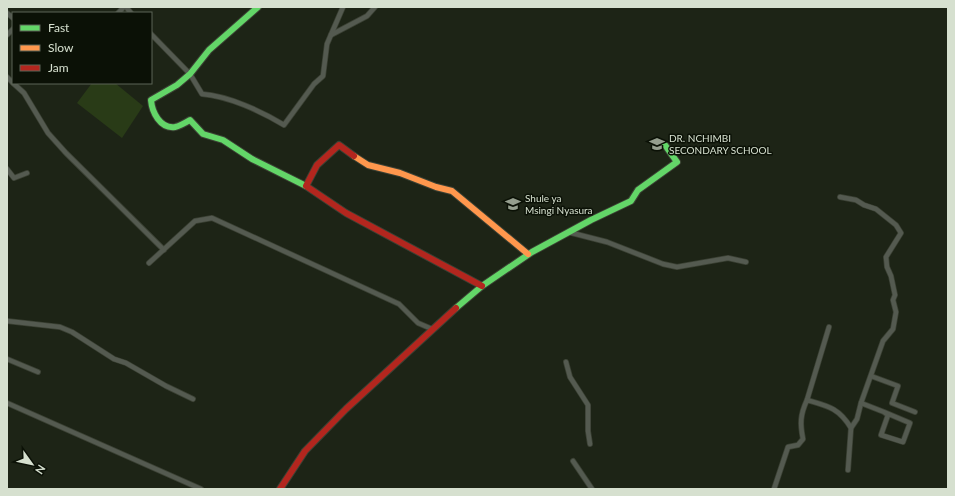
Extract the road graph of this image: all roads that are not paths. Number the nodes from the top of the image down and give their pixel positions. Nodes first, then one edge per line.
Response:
1 (258, 7) edge
2 (343, 7) edge
3 (375, 7) edge
4 (337, 24) junction
5 (348, 26) junction
6 (152, 35) edge
7 (331, 35) junction
8 (190, 74) junction
9 (14, 84) edge
10 (665, 145) dead end
11 (7, 169) edge
12 (27, 174) dead end
13 (306, 186) junction
14 (840, 197) dead end
15 (568, 232) junction
16 (164, 250) junction
17 (528, 254) junction
18 (746, 262) dead end
19 (150, 263) dead end
20 (482, 286) junction
21 (7, 321) edge
22 (829, 327) dead end
23 (432, 329) junction
24 (7, 359) edge
25 (566, 362) dead end
26 (38, 372) dead end
27 (871, 376) junction
28 (194, 399) dead end
29 (807, 400) junction
30 (7, 403) edge
31 (861, 403) junction
32 (884, 412) junction
33 (915, 412) dead end
34 (851, 428) junction
35 (590, 444) dead end
36 (574, 461) dead end
37 (848, 470) dead end
38 (201, 489) edge
39 (280, 489) edge
40 (592, 489) edge
41 (774, 489) edge

1 - 8 street
2 - 4 street
3 - 5 street
4 - 5 street
4 - 7 street
5 - 7 street
6 - 8 street
7 - 8 street
8 - 13 street
9 - 16 street
10 - 15 street
11 - 12 street
13 - 17 street
13 - 20 street
14 - 27 street
15 - 17 street
15 - 18 street
16 - 19 street
16 - 23 street
17 - 20 street
20 - 23 street
21 - 28 street
22 - 29 street
23 - 39 street
24 - 26 street
25 - 35 street
27 - 31 street
27 - 33 street
29 - 34 street
29 - 41 street
30 - 38 street
31 - 32 street
31 - 34 street
32 - 32 street
34 - 37 street
36 - 40 street

